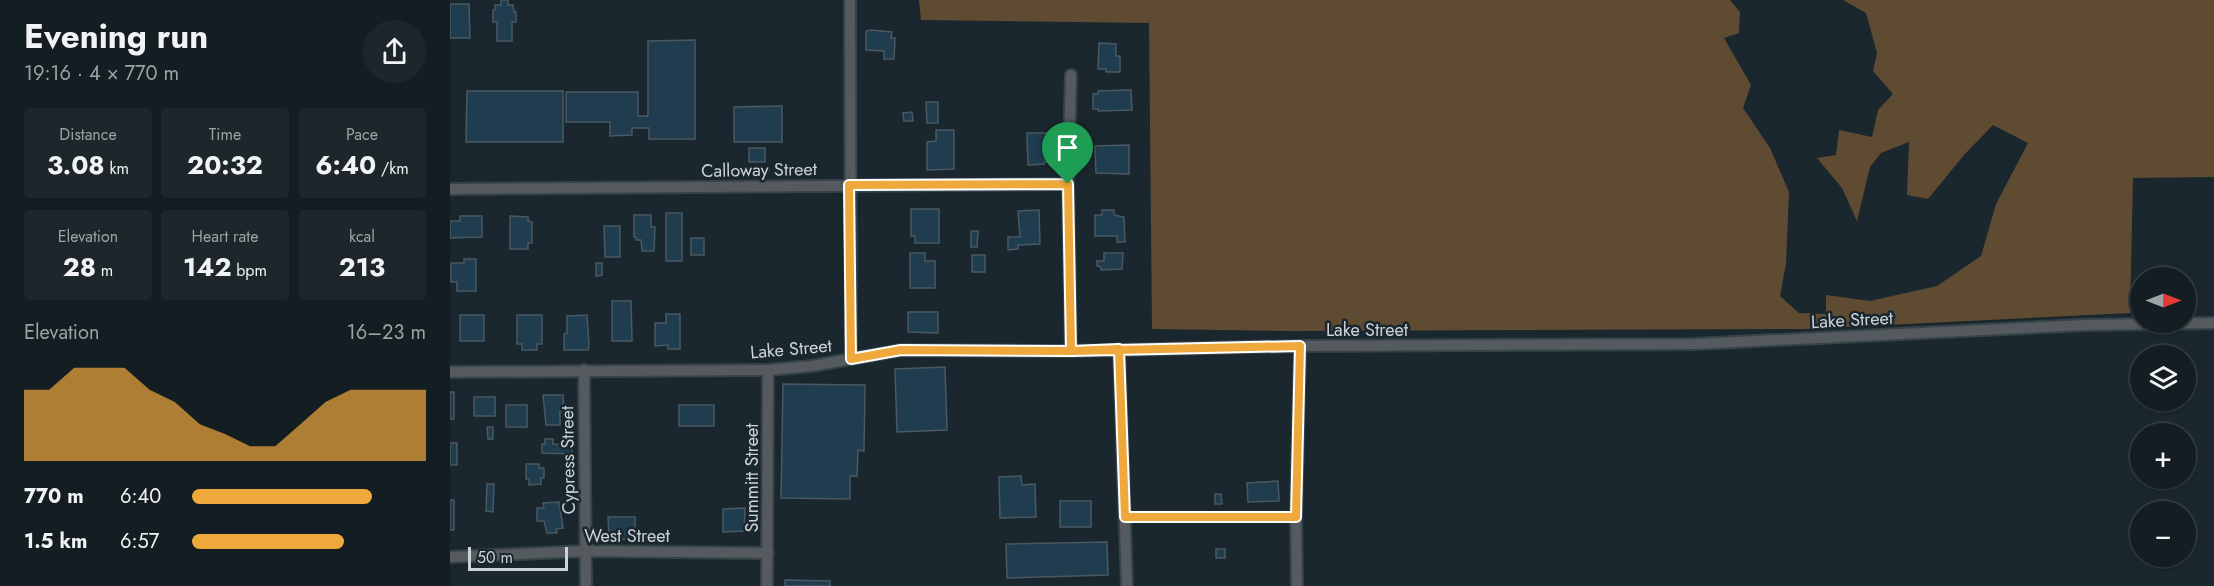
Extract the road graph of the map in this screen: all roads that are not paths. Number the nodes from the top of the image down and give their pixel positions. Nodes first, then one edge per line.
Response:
1 (850, 0) edge
2 (1071, 75) dead end
3 (1068, 184) junction
4 (849, 185) junction
5 (450, 189) edge
6 (2214, 323) edge
7 (1300, 346) junction
8 (1119, 349) junction
9 (1071, 351) junction
10 (851, 359) junction
11 (584, 370) junction
12 (768, 370) junction
13 (450, 372) edge
14 (586, 552) junction
15 (768, 553) junction
16 (450, 557) edge
17 (586, 586) edge
18 (767, 586) edge
19 (1127, 586) edge
20 (1297, 586) edge

1 - 4 street
2 - 3 street
3 - 4 street, Calloway Street
3 - 9 street
4 - 5 street, Calloway Street
4 - 10 street
6 - 7 street, Lake Street
7 - 8 street, Lake Street
7 - 20 street
8 - 9 street, Lake Street
8 - 19 street
9 - 10 street, Lake Street
10 - 12 street, Lake Street
11 - 12 street, Lake Street
11 - 13 street, Lake Street
11 - 14 street, Cypress Street
12 - 15 street, Summitt Street
14 - 15 street, West Street
14 - 16 street, West Street
14 - 17 street, Cypress Street
15 - 18 street, Summitt Street

